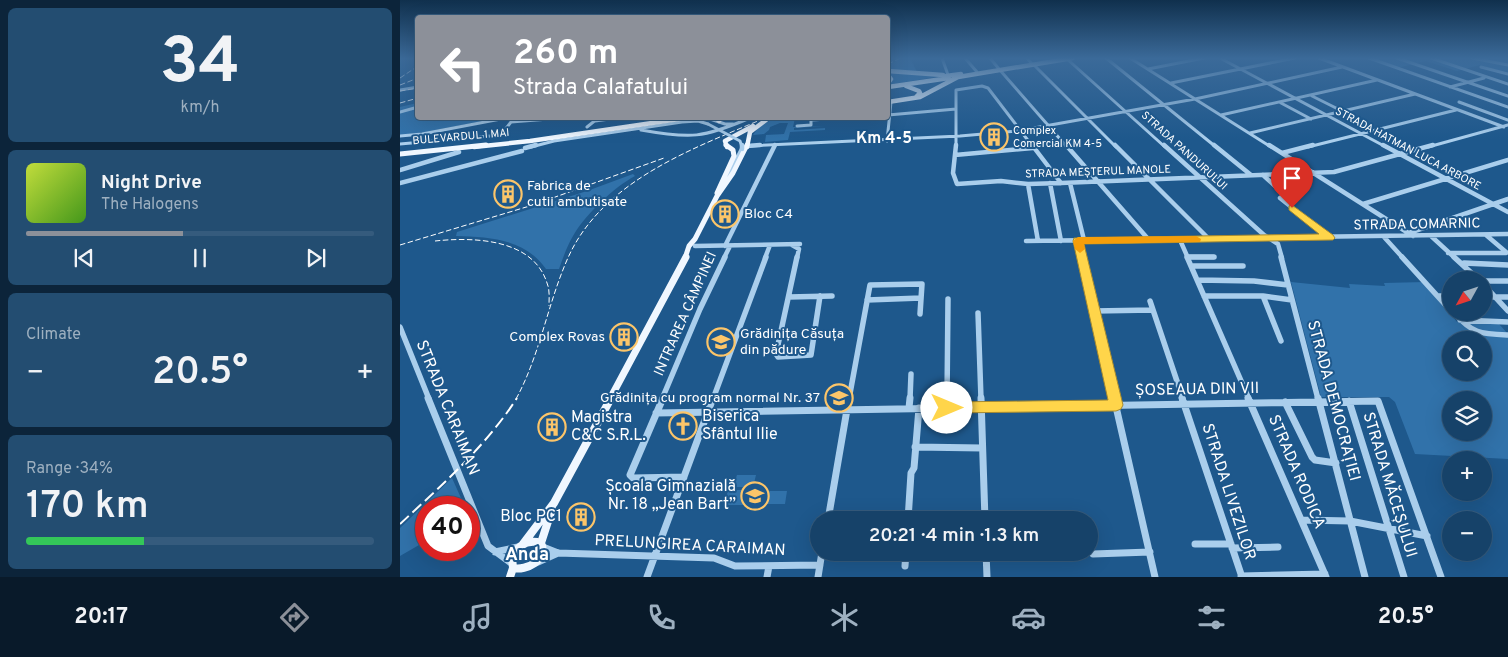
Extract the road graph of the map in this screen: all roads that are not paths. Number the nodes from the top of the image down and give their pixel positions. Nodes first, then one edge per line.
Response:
1 (890, 85) edge
2 (938, 85) edge
3 (1013, 85) edge
4 (1054, 85) edge
5 (1096, 85) edge
6 (1139, 85) edge
7 (1173, 85) edge
8 (1257, 85) edge
9 (1270, 85) edge
10 (1357, 85) edge
11 (1391, 85) edge
12 (1439, 85) edge
13 (1460, 85) edge
14 (1474, 85) edge
15 (415, 88) edge
16 (1447, 88) junction
17 (400, 90) edge
18 (1508, 90) edge
19 (1498, 93) junction
20 (1416, 94) junction
21 (1311, 96) junction
22 (1508, 96) edge
23 (1195, 99) junction
24 (1296, 99) junction
25 (906, 100) junction
26 (890, 102) edge
27 (1281, 102) junction
28 (1459, 102) dead end
29 (1508, 103) edge
30 (1164, 105) junction
31 (1501, 105) junction
32 (415, 108) edge
33 (956, 109) junction
34 (1508, 109) edge
35 (1458, 110) junction
36 (400, 112) edge
37 (1127, 112) junction
38 (1342, 112) junction
39 (890, 115) edge
40 (1221, 115) junction
41 (1327, 115) junction
42 (1088, 119) junction
43 (1311, 119) junction
44 (496, 120) edge
45 (536, 120) edge
46 (602, 120) edge
47 (656, 120) edge
48 (672, 120) edge
49 (686, 120) edge
50 (718, 120) edge
51 (745, 120) edge
52 (764, 120) edge
53 (765, 120) edge
54 (811, 120) edge
55 (889, 120) edge
56 (1508, 120) edge
57 (595, 121) joint
58 (511, 122) joint
59 (726, 126) junction
60 (797, 126) dead end
61 (1049, 126) junction
62 (1503, 126) junction
63 (587, 127) dead end
64 (1508, 127) edge
65 (635, 129) junction
66 (627, 130) junction
67 (1020, 130) junction
68 (422, 134) junction
69 (1250, 134) junction
70 (1361, 134) junction
71 (736, 135) junction
72 (400, 136) edge
73 (748, 136) junction
74 (957, 136) junction
75 (887, 141) junction
76 (413, 143) junction
77 (400, 144) edge
78 (775, 145) junction
79 (523, 147) junction
80 (744, 148) junction
81 (1033, 148) junction
82 (459, 152) dead end
83 (400, 153) edge
84 (955, 154) junction
85 (1282, 154) junction
86 (1401, 155) junction
87 (1508, 160) edge
88 (400, 170) edge
89 (1313, 173) junction
90 (1263, 175) junction
91 (1252, 176) junction
92 (1200, 177) junction
93 (1446, 179) junction
94 (1149, 180) junction
95 (1098, 182) junction
96 (400, 183) edge
97 (1050, 183) junction
98 (1061, 183) junction
99 (1070, 183) junction
100 (1028, 184) junction
101 (718, 196) junction
102 (1508, 199) edge
103 (1363, 204) junction
104 (1493, 204) junction
105 (1508, 212) edge
106 (1508, 234) edge
107 (1411, 235) junction
108 (1485, 235) junction
109 (1431, 236) junction
110 (1384, 237) junction
111 (1268, 238) junction
112 (1283, 238) junction
113 (1329, 238) junction
114 (1209, 239) junction
115 (1149, 240) junction
116 (1180, 240) junction
117 (1026, 241) dead end
118 (1038, 241) junction
119 (1061, 241) junction
120 (1081, 241) junction
121 (792, 244) junction
122 (800, 244) dead end
123 (1278, 244) junction
124 (770, 245) junction
125 (692, 246) junction
126 (727, 246) junction
127 (1448, 253) junction
128 (1507, 254) edge
129 (1188, 256) junction
130 (1214, 257) dead end
131 (1463, 263) junction
132 (1508, 265) edge
133 (1192, 266) junction
134 (1243, 266) dead end
135 (1471, 271) edge
136 (1198, 280) junction
137 (1492, 281) edge
138 (1508, 281) edge
139 (1288, 285) junction
140 (1492, 294) edge
141 (820, 296) junction
142 (832, 296) dead end
143 (1204, 296) junction
144 (1263, 296) junction
145 (1438, 296) junction
146 (1442, 296) edge
147 (789, 297) junction
148 (1495, 297) junction
149 (1508, 297) edge
150 (921, 298) junction
151 (948, 299) dead end
152 (867, 300) junction
153 (1292, 300) junction
154 (1150, 301) dead end
155 (1442, 301) edge
156 (1153, 310) junction
157 (1094, 311) junction
158 (1508, 311) edge
159 (978, 312) dead end
160 (920, 314) dead end
161 (1461, 321) edge
162 (1484, 321) edge
163 (1508, 322) edge
164 (400, 328) edge
165 (1508, 335) edge
166 (1281, 341) dead end
167 (911, 374) dead end
168 (1319, 400) junction
169 (1349, 401) junction
170 (1251, 402) junction
171 (1285, 402) junction
172 (1185, 404) junction
173 (1116, 405) junction
174 (909, 408) junction
175 (919, 408) junction
176 (947, 408) junction
177 (981, 408) junction
178 (847, 410) junction
179 (708, 412) junction
180 (656, 413) junction
181 (915, 447) junction
182 (982, 448) junction
183 (1336, 463) junction
184 (684, 477) junction
185 (554, 503) junction
186 (830, 511) edge
187 (908, 511) edge
188 (985, 511) edge
189 (1302, 520) junction
190 (1350, 522) junction
191 (1388, 528) junction
192 (1427, 536) junction
193 (1195, 544) dead end
194 (521, 545) junction
195 (542, 545) junction
196 (1231, 546) junction
197 (1278, 548) dead end
198 (494, 552) junction
199 (1150, 552) junction
200 (558, 553) junction
201 (1098, 554) edge
202 (655, 556) junction
203 (821, 561) edge
204 (905, 561) edge
205 (986, 561) edge
206 (532, 565) junction
207 (820, 565) junction
208 (769, 566) junction
209 (905, 566) dead end
210 (511, 569) edge
211 (1242, 576) edge
212 (1326, 576) edge
213 (523, 577) edge
214 (647, 577) edge
215 (767, 577) edge
216 (818, 577) edge
217 (987, 577) edge
218 (1156, 577) edge
219 (1365, 577) edge
220 (1404, 577) edge
221 (1442, 577) edge

1 - 25 main road
2 - 25 main road
3 - 61 street
4 - 42 street
5 - 37 street, STRADA PANDURULUI
6 - 30 street
7 - 23 street
8 - 23 street
9 - 24 street, STRADA HATMAN LUCA ARBORE
10 - 21 street
11 - 20 street
12 - 16 street
13 - 16 street
14 - 19 street
15 - 17 street
16 - 31 street
16 - 34 street
18 - 19 street
19 - 22 street
20 - 35 street
20 - 38 street
21 - 24 street
21 - 38 street
23 - 30 street
23 - 40 street
24 - 27 street
24 - 41 street, STRADA HATMAN LUCA ARBORE
25 - 26 main road
27 - 40 street
27 - 43 street
28 - 56 street
29 - 31 street
30 - 37 street
30 - 91 street
31 - 34 street
32 - 36 street
33 - 39 street
33 - 67 street
33 - 74 street
35 - 62 street
35 - 70 street
37 - 42 street
37 - 92 street, STRADA PANDURULUI
38 - 41 street
40 - 69 street
41 - 43 street
41 - 70 street, STRADA HATMAN LUCA ARBORE
42 - 61 street
42 - 94 street
43 - 69 street
44 - 68 street
45 - 58 street
46 - 57 street
47 - 79 main road, BULEVARDUL 1 MAI
48 - 79 main road
49 - 66 street
50 - 59 street
51 - 59 street
52 - 71 main road
53 - 73 main road
54 - 60 street
55 - 75 street
57 - 63 street
58 - 76 street
59 - 65 street
61 - 67 street
61 - 95 street
62 - 64 street
62 - 86 street, STRADA MEȘTERUL MANOLE
65 - 66 street
65 - 80 street, bridge
66 - 79 street
67 - 74 street
67 - 81 street
68 - 72 street
68 - 76 street
69 - 85 street
70 - 85 street
70 - 86 street, STRADA HATMAN LUCA ARBORE
71 - 73 main road
71 - 101 main road
73 - 80 main road
74 - 75 street
74 - 84 street
75 - 78 street
76 - 77 street
78 - 80 street
78 - 126 street, INTRAREA CÂMPINEI
79 - 83 main road, BULEVARDUL 1 MAI
79 - 96 street
80 - 101 main road
81 - 84 street
81 - 98 street
82 - 88 street
84 - 100 street, STRADA MEȘTERUL MANOLE
85 - 89 street
86 - 89 street, STRADA MEȘTERUL MANOLE
86 - 93 street, STRADA HATMAN LUCA ARBORE
87 - 93 street
89 - 90 street, STRADA MEȘTERUL MANOLE
89 - 103 street
90 - 91 street, STRADA MEȘTERUL MANOLE
90 - 113 street
91 - 92 street, STRADA MEȘTERUL MANOLE
92 - 94 street, STRADA MEȘTERUL MANOLE
92 - 111 street, STRADA PANDURULUI
93 - 103 street
93 - 104 street, STRADA HATMAN LUCA ARBORE
94 - 95 street, STRADA MEȘTERUL MANOLE
94 - 114 street
95 - 99 street, STRADA MEȘTERUL MANOLE
95 - 115 street
97 - 98 street, STRADA MEȘTERUL MANOLE
97 - 100 street, STRADA MEȘTERUL MANOLE
97 - 119 street
98 - 99 street, STRADA MEȘTERUL MANOLE
99 - 120 street
100 - 118 street
101 - 125 main road
102 - 104 street
103 - 107 street
104 - 105 street, STRADA HATMAN LUCA ARBORE
104 - 107 street
106 - 108 street, STRADA COMARNIC
107 - 109 street, STRADA COMARNIC
107 - 110 street, STRADA COMARNIC
108 - 109 street, STRADA COMARNIC
108 - 128 street
109 - 127 street
110 - 113 street, STRADA COMARNIC
110 - 145 street
111 - 112 street, STRADA COMARNIC
111 - 114 street, STRADA COMARNIC
111 - 123 street
112 - 113 street, STRADA COMARNIC
112 - 123 street
114 - 116 street, STRADA COMARNIC
115 - 116 street, STRADA COMARNIC
115 - 120 street, STRADA COMARNIC
116 - 129 street, STRADA RODICA
117 - 118 street, STRADA COMARNIC
118 - 119 street, STRADA COMARNIC
119 - 120 street, STRADA COMARNIC
120 - 157 street
121 - 122 street
121 - 124 street
121 - 147 street
123 - 139 street, STRADA DEMOCRAȚIEI
124 - 126 street
124 - 179 street
125 - 126 street
125 - 185 main road
126 - 180 street, INTRAREA CÂMPINEI
127 - 128 street
127 - 131 street
129 - 130 street
129 - 133 street, STRADA RODICA
131 - 132 street
131 - 135 street
133 - 134 street
133 - 136 street, STRADA RODICA
136 - 139 street
136 - 143 street, STRADA RODICA
137 - 138 street
139 - 153 street, STRADA DEMOCRAȚIEI
140 - 148 street
141 - 142 street
141 - 147 street
141 - 147 street
143 - 144 street
143 - 170 street, STRADA RODICA
144 - 153 street
144 - 166 street
145 - 146 street
145 - 155 street
148 - 149 street
148 - 158 street
150 - 152 street
150 - 152 street
150 - 160 street
151 - 176 street
152 - 178 street
153 - 168 street, STRADA DEMOCRAȚIEI
154 - 156 street, STRADA LIVEZILOR
156 - 157 street
156 - 172 street, STRADA LIVEZILOR
157 - 173 street
159 - 177 street
161 - 165 street
162 - 163 street
164 - 198 street, STRADA CARAIMAN
167 - 174 street
168 - 169 street, ȘOSEAUA DIN VII
168 - 171 street, ȘOSEAUA DIN VII
168 - 183 street, STRADA DEMOCRAȚIEI
169 - 191 street, STRADA MĂCEȘULUI
169 - 192 street, ȘOSEAUA DIN VII
170 - 171 street, ȘOSEAUA DIN VII
170 - 172 street, ȘOSEAUA DIN VII
170 - 189 street, STRADA RODICA
171 - 183 street
172 - 173 street, ȘOSEAUA DIN VII
172 - 196 street, STRADA LIVEZILOR
173 - 177 street, ȘOSEAUA DIN VII
173 - 199 street
174 - 175 street, ȘOSEAUA DIN VII
174 - 178 street, ȘOSEAUA DIN VII
175 - 176 street, ȘOSEAUA DIN VII
175 - 181 street
176 - 177 street, ȘOSEAUA DIN VII
177 - 182 street
178 - 179 street, ȘOSEAUA DIN VII
178 - 186 street
179 - 180 street, ȘOSEAUA DIN VII
179 - 184 street
180 - 184 street, INTRAREA CÂMPINEI
181 - 182 street
181 - 187 street
182 - 188 street
183 - 190 street, STRADA DEMOCRAȚIEI
184 - 202 street
185 - 194 main road
185 - 195 main road
189 - 190 street
189 - 212 street, STRADA RODICA
190 - 191 street
190 - 219 street, STRADA DEMOCRAȚIEI
191 - 192 street
191 - 220 street, STRADA MĂCEȘULUI
192 - 221 street
193 - 196 street
194 - 195 main road
194 - 198 street
194 - 210 main road
195 - 200 street, PRELUNGIREA CARAIMAN
195 - 206 main road
196 - 197 street
196 - 211 street, STRADA LIVEZILOR
198 - 210 street, STRADA CARAIMAN
199 - 201 street
199 - 218 street
200 - 202 street, PRELUNGIREA CARAIMAN
200 - 206 street, PRELUNGIREA CARAIMAN
202 - 208 street, PRELUNGIREA CARAIMAN
202 - 214 street
203 - 207 street
204 - 209 street
205 - 217 street
206 - 210 main road
206 - 213 main road
207 - 208 street, PRELUNGIREA CARAIMAN
207 - 216 street
208 - 215 street
211 - 212 street

